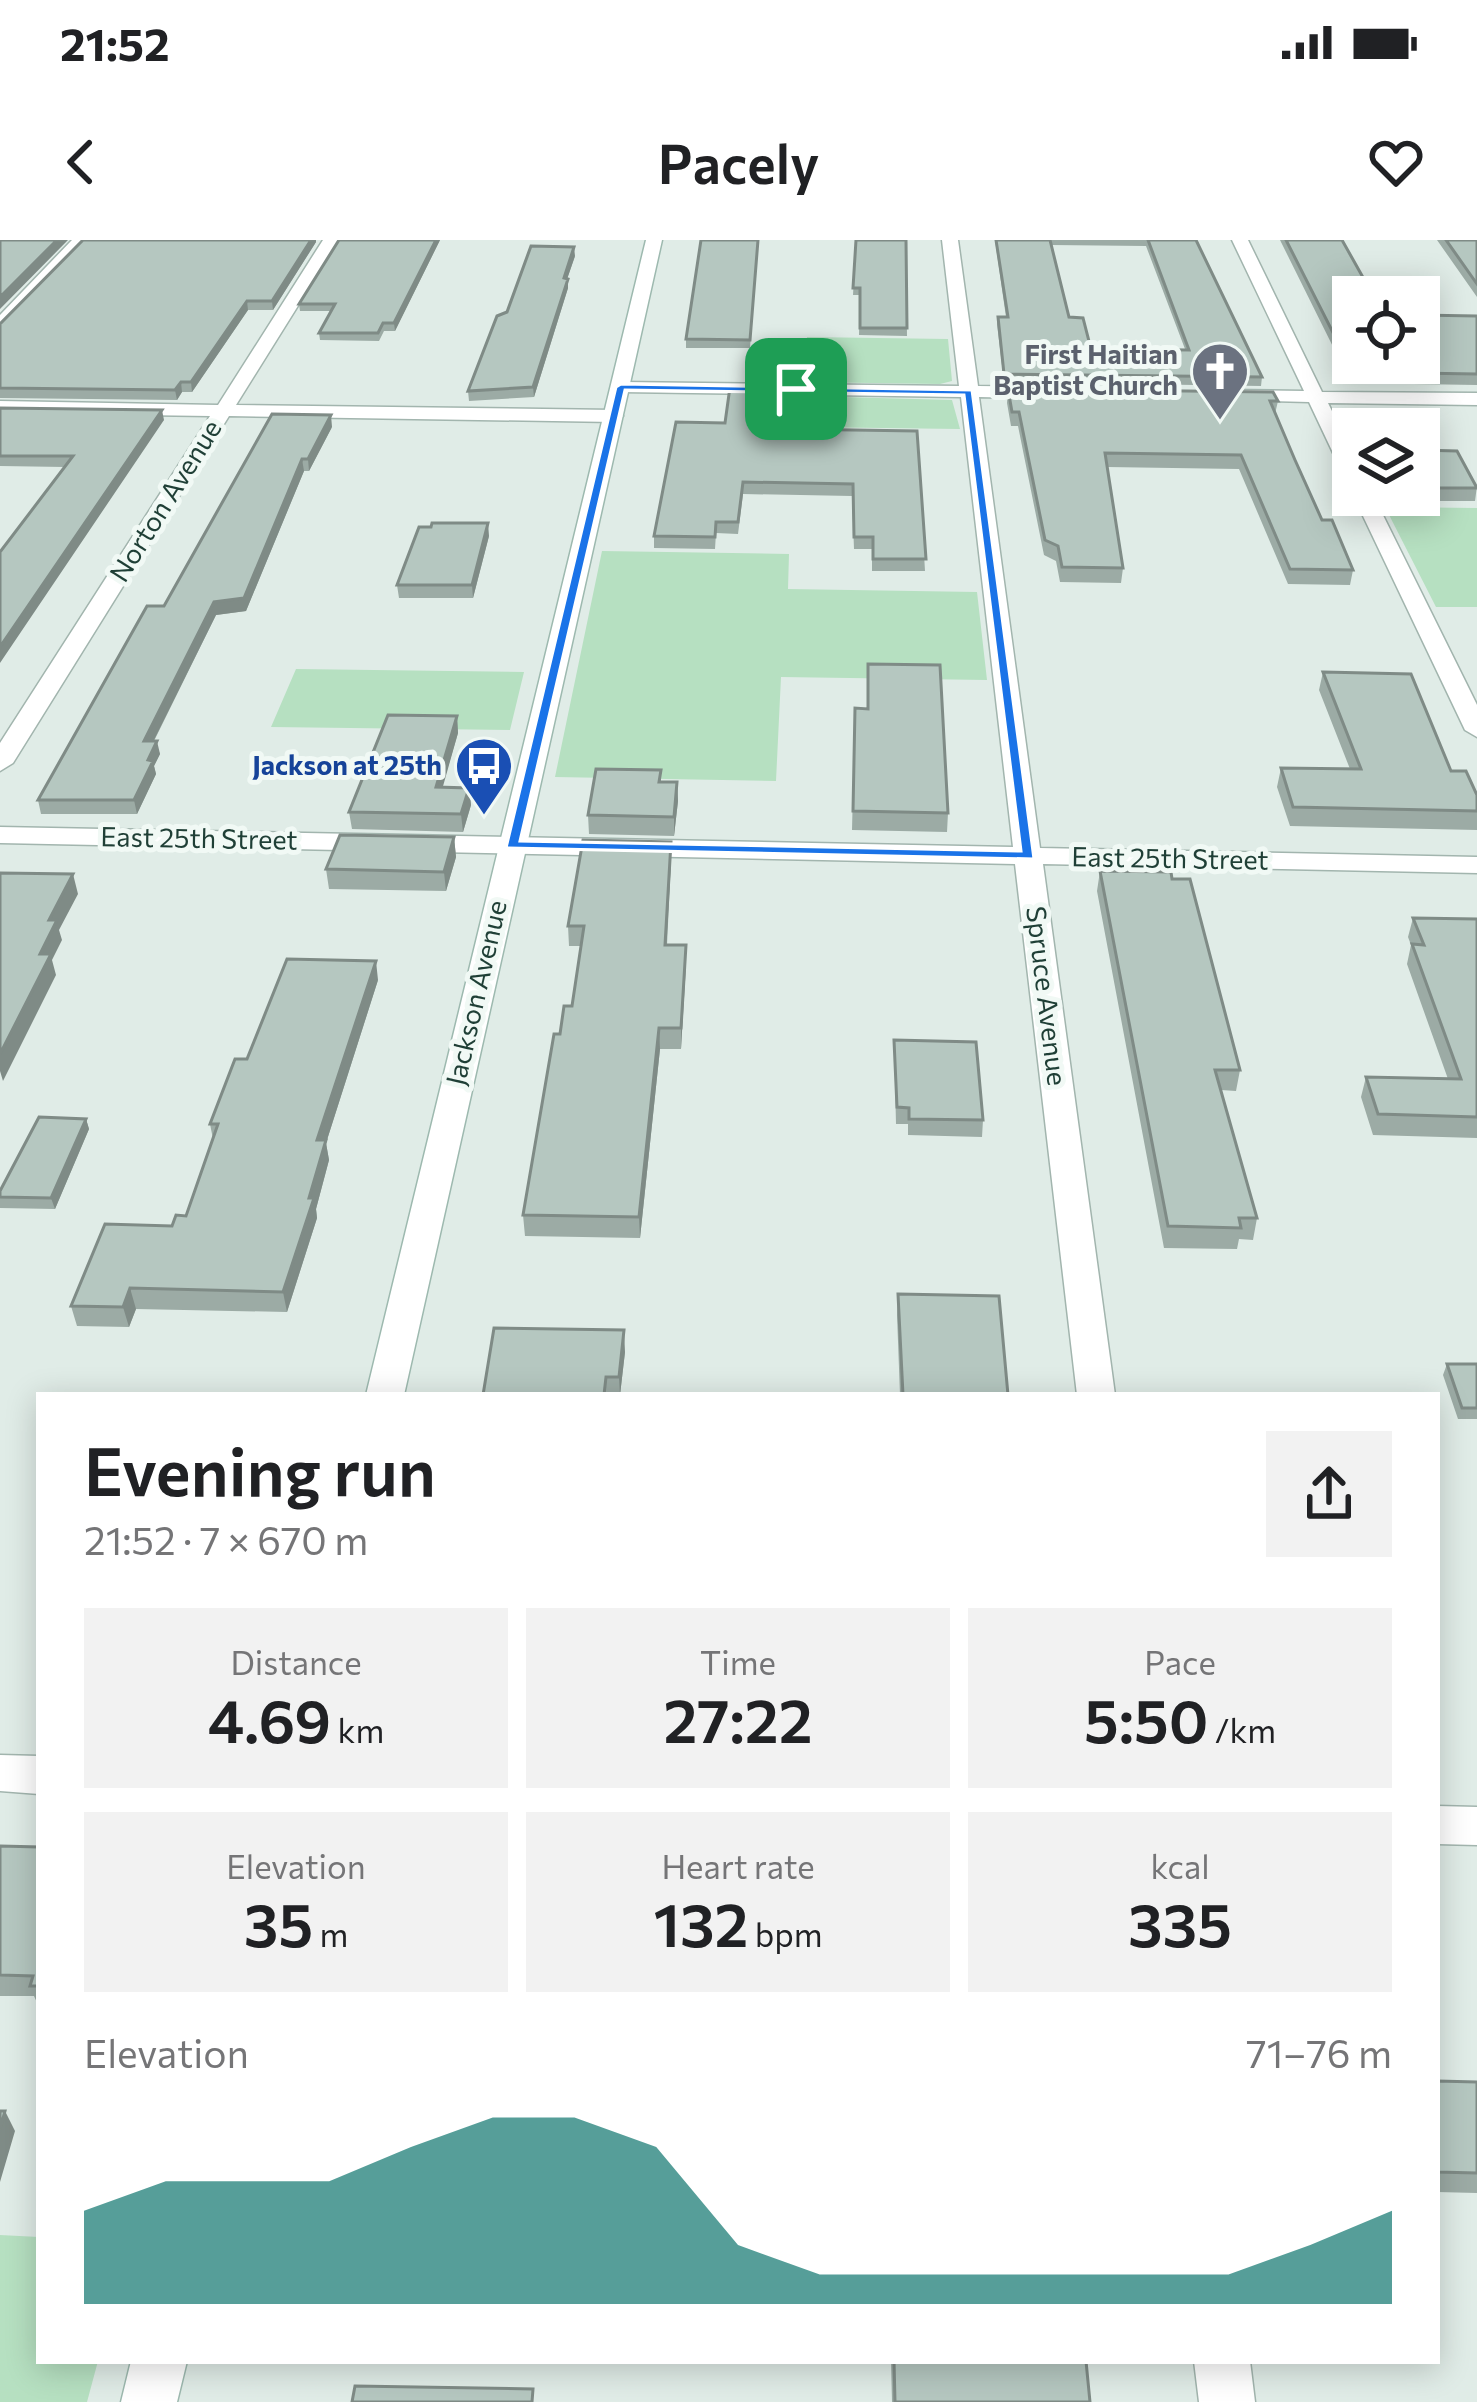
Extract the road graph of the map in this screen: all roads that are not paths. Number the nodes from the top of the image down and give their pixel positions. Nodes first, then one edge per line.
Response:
1 (81, 240) edge
2 (331, 240) edge
3 (654, 240) edge
4 (950, 240) edge
5 (1240, 240) edge
6 (0, 325) edge
7 (621, 387) junction
8 (968, 392) junction
9 (1084, 394) edge
10 (1200, 395) edge
11 (1316, 397) junction
12 (1477, 399) edge
13 (0, 407) edge
14 (223, 411) junction
15 (614, 416) junction
16 (1332, 430) edge
17 (1373, 516) edge
18 (1477, 730) edge
19 (0, 763) edge
20 (0, 835) edge
21 (512, 845) junction
22 (1029, 856) junction
23 (1477, 865) edge
24 (386, 1392) edge
25 (1096, 1392) edge
26 (0, 1774) edge
27 (36, 1775) edge
28 (1440, 1825) edge
29 (1477, 1826) edge
30 (158, 2364) edge
31 (1222, 2364) edge
32 (149, 2402) edge
33 (1227, 2402) edge

1 - 6 street
2 - 14 street, Norton Avenue
3 - 7 street, Jackson Avenue
4 - 8 street, Spruce Avenue
5 - 11 street
7 - 8 street
7 - 15 street, Jackson Avenue
8 - 9 street
8 - 22 street, Spruce Avenue
10 - 11 street
11 - 12 street
11 - 16 street
13 - 14 street
14 - 15 street
14 - 19 street, Norton Avenue
15 - 21 street, Jackson Avenue
17 - 18 street
20 - 21 street, East 25th Street
21 - 22 street, East 25th Street
21 - 24 street, Jackson Avenue
22 - 23 street, East 25th Street
22 - 25 street, Spruce Avenue
26 - 27 street
28 - 29 street
30 - 32 street
31 - 33 street

